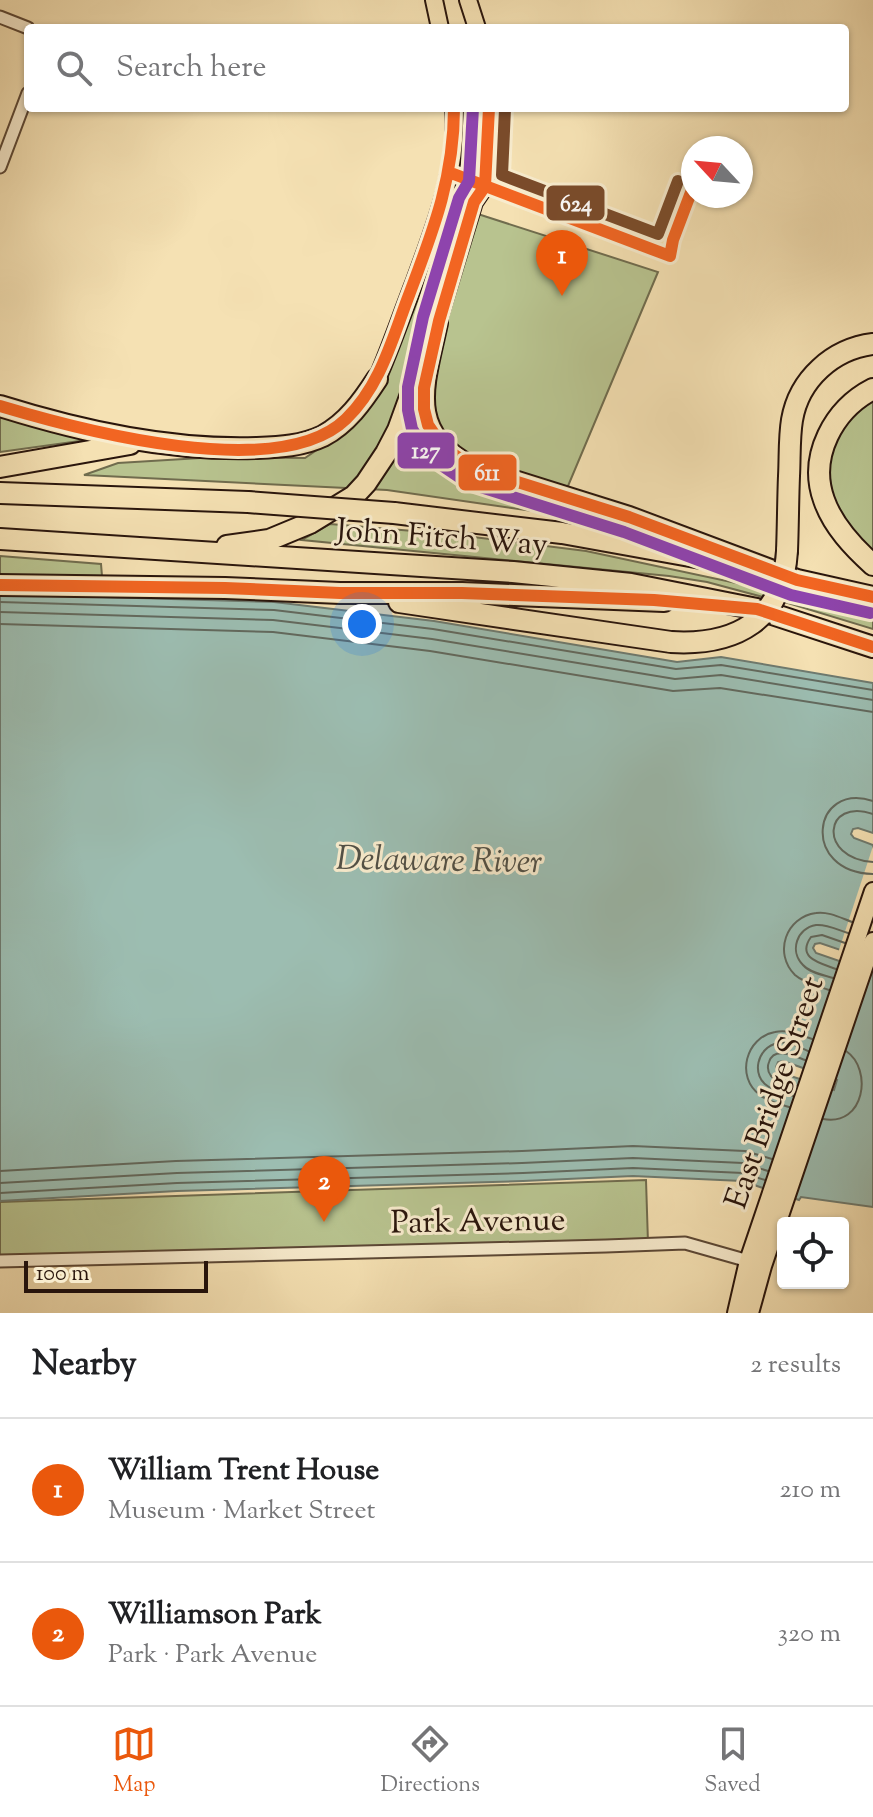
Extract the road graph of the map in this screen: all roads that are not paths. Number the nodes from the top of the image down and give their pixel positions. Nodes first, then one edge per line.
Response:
1 (434, 0) edge
2 (468, 0) edge
3 (0, 17) edge
4 (439, 24) edge
5 (476, 24) edge
6 (24, 26) edge
7 (24, 104) edge
8 (454, 112) edge
9 (489, 112) edge
10 (0, 167) edge
11 (449, 172) junction
12 (485, 186) junction
13 (437, 323) junction
14 (873, 344) edge
15 (377, 379) joint
16 (873, 389) edge
17 (0, 406) edge
18 (146, 441) junction
19 (0, 467) edge
20 (0, 493) edge
21 (0, 539) edge
22 (182, 552) junction
23 (873, 565) edge
24 (797, 580) junction
25 (0, 585) edge
26 (340, 593) junction
27 (873, 597) edge
28 (757, 609) junction
29 (873, 647) edge
30 (873, 891) edge
31 (873, 941) edge
32 (779, 1195) junction
33 (0, 1261) edge
34 (755, 1264) junction
35 (736, 1313) edge
36 (750, 1313) edge

1 - 4 main road
2 - 5 main road
3 - 6 street
7 - 10 street
8 - 11 main road
9 - 12 main road
11 - 12 street
11 - 15 main road
12 - 13 main road
13 - 22 highway
13 - 24 highway
14 - 26 highway, bridge
15 - 18 highway
16 - 23 highway
17 - 18 highway
18 - 19 highway
20 - 24 highway, bridge
21 - 22 highway, John Fitch Way
22 - 28 highway, John Fitch Way
24 - 27 highway
25 - 26 highway
26 - 28 highway
28 - 29 highway, John Fitch Way
30 - 32 main road, East Bridge Street
31 - 32 main road, East Bridge Street
32 - 34 main road, East Bridge Street
33 - 34 street, Park Avenue
34 - 35 main road, East Bridge Street
34 - 36 main road, East Bridge Street

